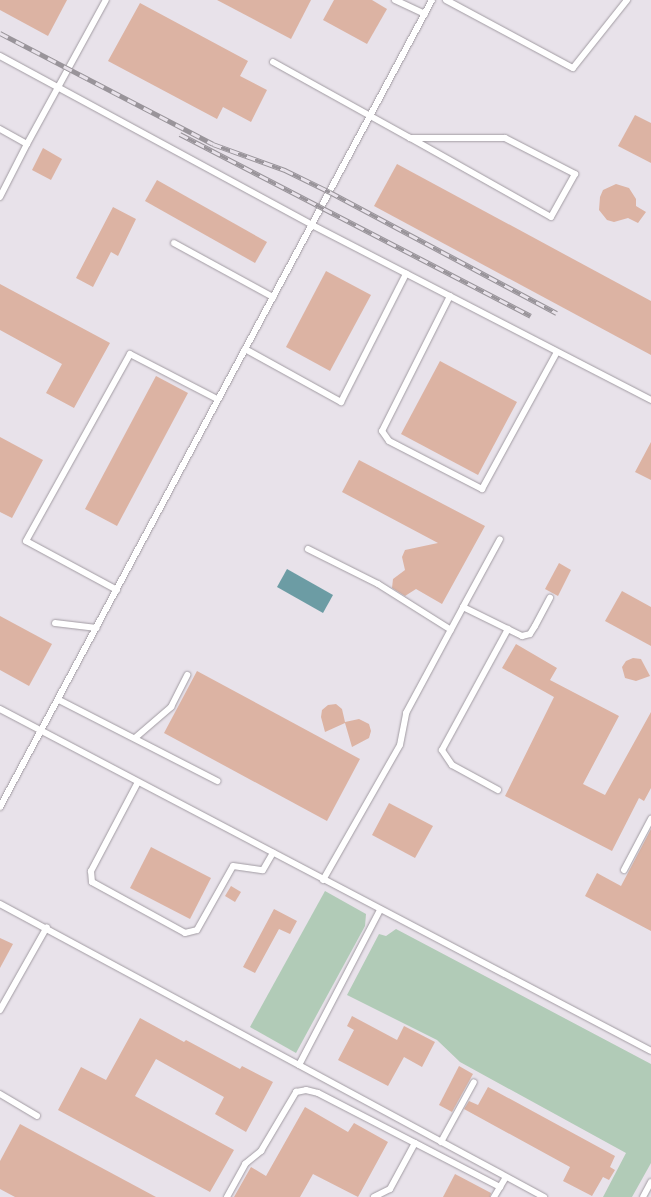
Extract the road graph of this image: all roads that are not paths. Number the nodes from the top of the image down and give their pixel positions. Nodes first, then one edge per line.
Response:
1 (106, 0) edge
2 (395, 0) edge
3 (432, 0) edge
4 (446, 0) edge
5 (627, 0) edge
6 (425, 14) junction
7 (0, 56) edge
8 (273, 62) dead end
9 (60, 88) junction
10 (371, 115) junction
11 (0, 129) edge
12 (410, 138) junction
13 (28, 144) junction
14 (0, 197) edge
15 (312, 225) junction
16 (174, 243) dead end
17 (406, 274) junction
18 (450, 296) junction
19 (273, 297) junction
20 (245, 349) junction
21 (557, 352) junction
22 (218, 399) junction
23 (651, 400) edge
24 (500, 539) dead end
25 (308, 549) dead end
26 (117, 590) junction
27 (550, 598) dead end
28 (463, 607) junction
29 (55, 623) dead end
30 (97, 628) junction
31 (508, 629) junction
32 (452, 630) junction
33 (187, 675) dead end
34 (59, 700) junction
35 (0, 709) edge
36 (42, 732) junction
37 (135, 738) junction
38 (217, 781) dead end
39 (138, 782) junction
40 (498, 790) dead end
41 (0, 807) edge
42 (651, 819) edge
43 (273, 853) junction
44 (624, 870) dead end
45 (323, 880) junction
46 (0, 904) edge
47 (380, 910) junction
48 (47, 927) junction
49 (0, 1010) edge
50 (651, 1051) edge
51 (299, 1065) junction
52 (474, 1082) dead end
53 (0, 1094) edge
54 (37, 1116) dead end
55 (441, 1142) junction
56 (415, 1143) junction
57 (506, 1177) junction
58 (651, 1182) edge
59 (500, 1187) junction
60 (227, 1197) edge
61 (374, 1197) edge
62 (494, 1197) edge
63 (544, 1197) edge
64 (643, 1197) edge

1 - 9 lane
2 - 6 lane
3 - 6 lane
4 - 5 lane
6 - 10 lane
7 - 9 lane
8 - 10 lane
9 - 13 lane
9 - 15 lane
10 - 12 lane
10 - 15 lane
11 - 13 lane
12 - 12 lane
13 - 14 lane
15 - 17 lane
15 - 19 lane
16 - 19 lane
17 - 18 lane
17 - 20 lane
18 - 21 lane
18 - 21 lane
19 - 20 lane
20 - 22 lane
21 - 23 lane
22 - 26 lane
22 - 26 lane
24 - 28 lane
25 - 32 lane
26 - 30 lane
27 - 31 lane
28 - 31 lane
28 - 32 lane
29 - 30 lane
30 - 34 lane
31 - 40 lane
32 - 45 lane
33 - 37 lane
34 - 36 lane
34 - 37 lane
35 - 36 lane
36 - 39 lane
36 - 41 lane
37 - 38 lane
39 - 43 lane
39 - 43 lane
42 - 44 lane
43 - 45 lane
45 - 47 lane
46 - 48 lane
47 - 50 lane
47 - 51 lane
48 - 49 lane
48 - 51 lane
51 - 55 lane
52 - 55 lane
53 - 54 lane
55 - 57 lane
56 - 59 lane
56 - 60 lane
56 - 61 lane
57 - 59 lane
57 - 63 lane
58 - 64 lane
59 - 62 lane

